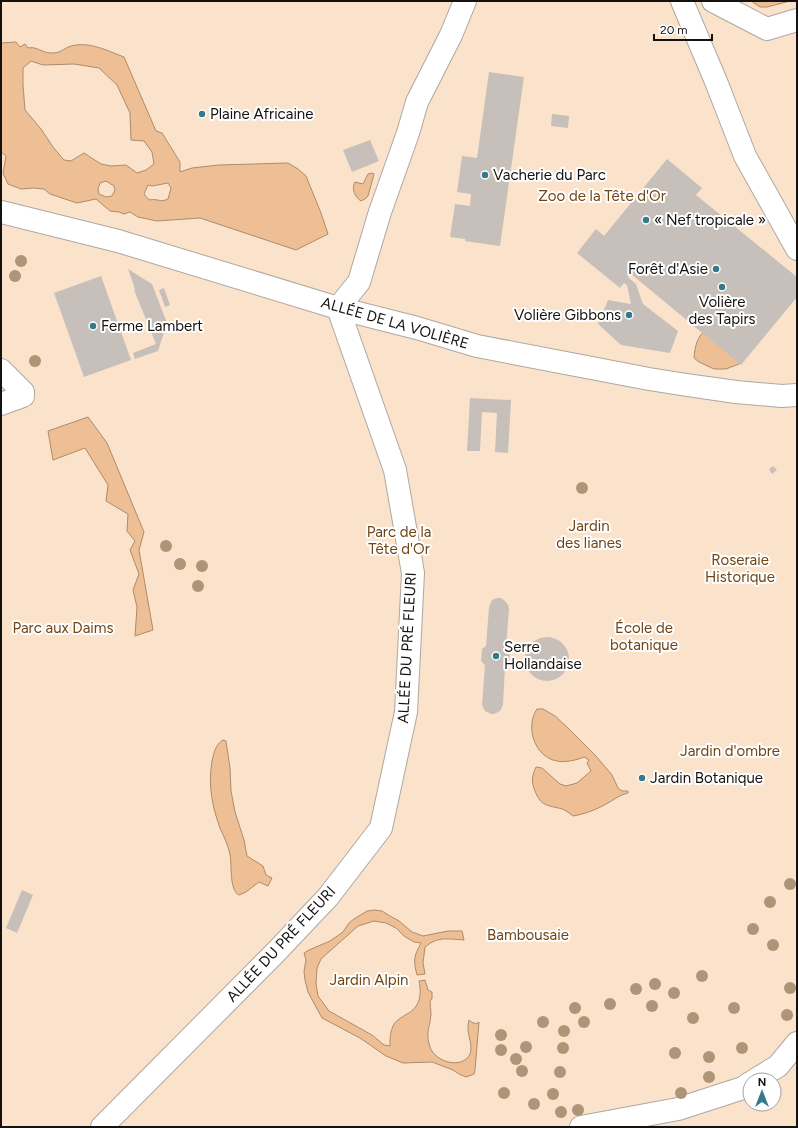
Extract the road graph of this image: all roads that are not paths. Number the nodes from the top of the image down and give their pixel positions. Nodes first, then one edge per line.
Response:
1 (465, 1) edge
2 (682, 1) edge
3 (713, 1) edge
4 (797, 20) edge
5 (1, 212) edge
6 (797, 249) edge
7 (338, 308) junction
8 (1, 370) edge
9 (797, 395) edge
10 (1, 404) edge
11 (797, 1043) edge
12 (769, 1072) edge
13 (742, 1088) edge
14 (102, 1127) edge
15 (581, 1127) edge

1 - 7 street
2 - 6 street
3 - 4 street
5 - 7 street, ALLÉE DE LA VOLIÈRE
7 - 9 street, ALLÉE DE LA VOLIÈRE
7 - 14 street, ALLÉE DU PRÉ FLEURI
8 - 10 street
11 - 12 street
13 - 15 street

